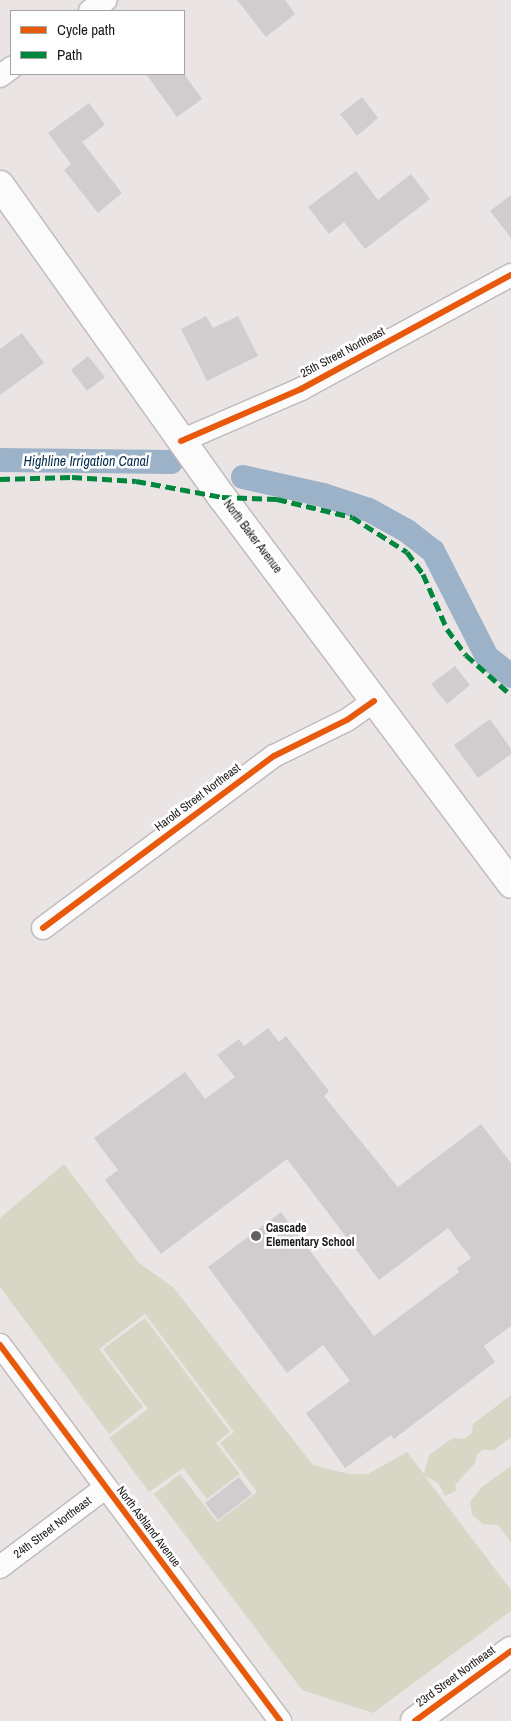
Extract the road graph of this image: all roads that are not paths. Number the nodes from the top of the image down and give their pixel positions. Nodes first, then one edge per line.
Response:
1 (106, 0) edge
2 (91, 10) edge
3 (0, 185) edge
4 (511, 274) edge
5 (181, 441) junction
6 (374, 700) junction
7 (511, 884) edge
8 (44, 928) dead end
9 (0, 1345) edge
10 (106, 1488) junction
11 (0, 1567) edge
12 (511, 1652) edge
13 (280, 1721) edge
14 (415, 1721) edge

1 - 2 street
3 - 5 main road, North Baker Avenue
4 - 5 street, 25th Street Northeast
5 - 6 main road, North Baker Avenue
6 - 7 main road, North Baker Avenue
6 - 8 street, Harold Street Northeast
9 - 10 street, North Ashland Avenue
10 - 11 street, 24th Street Northeast
10 - 13 street, North Ashland Avenue
12 - 14 main road, 23rd Street Northeast

